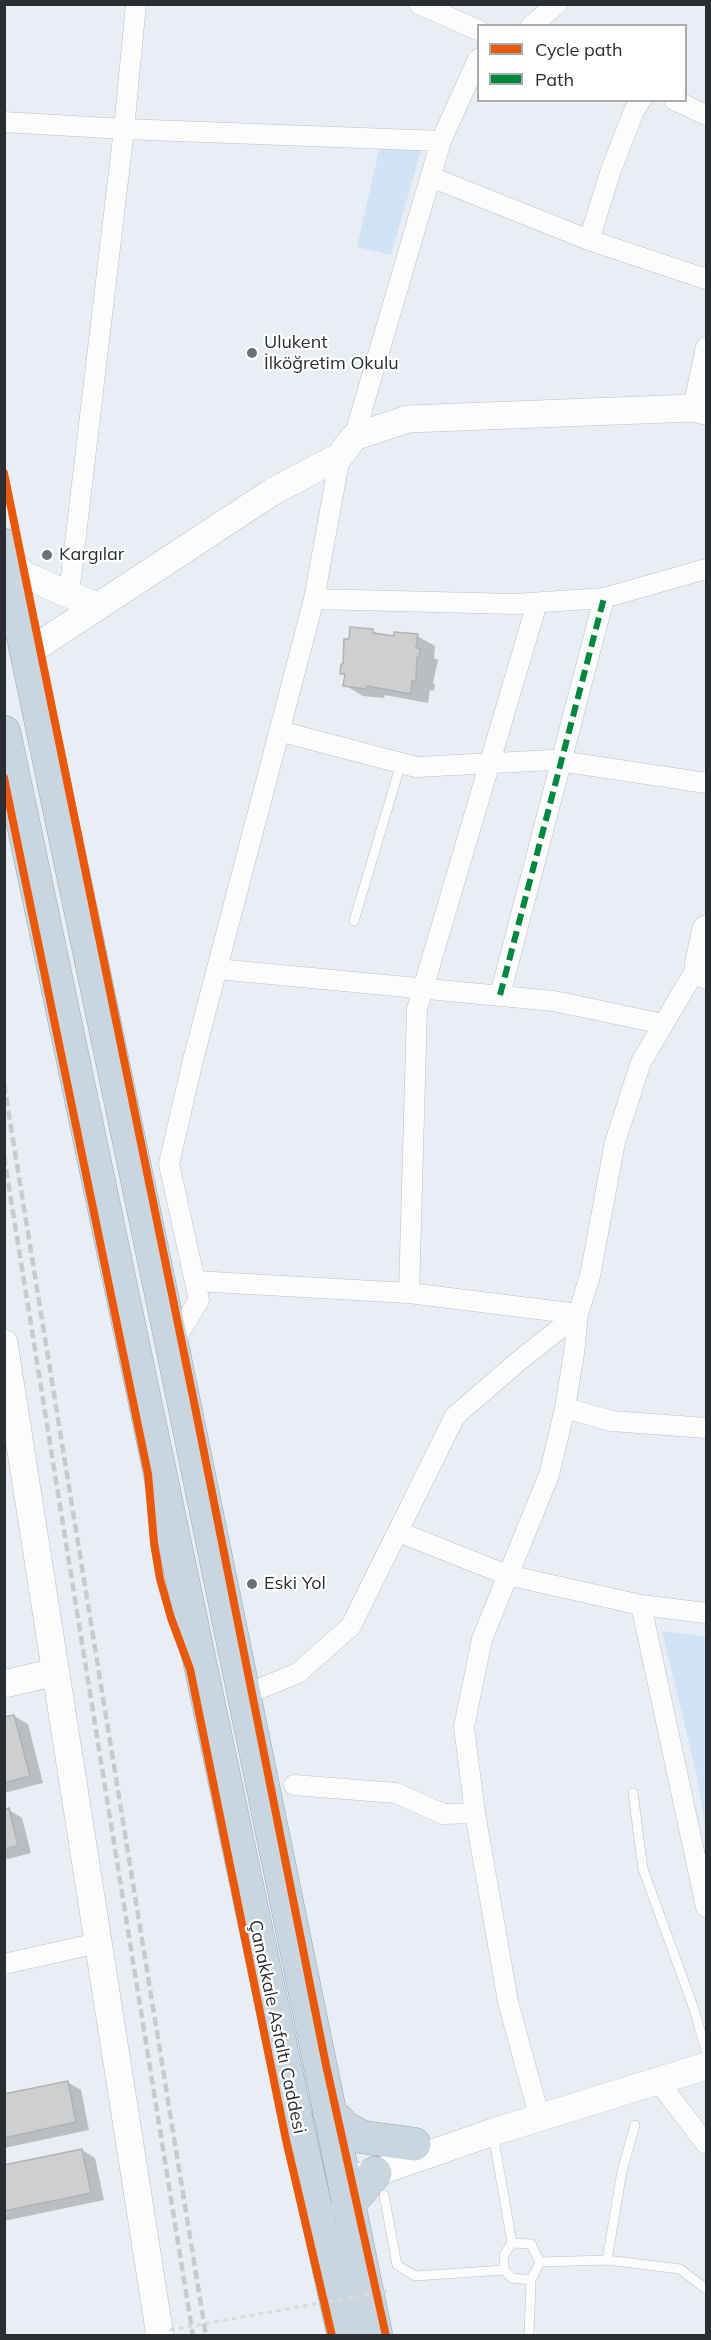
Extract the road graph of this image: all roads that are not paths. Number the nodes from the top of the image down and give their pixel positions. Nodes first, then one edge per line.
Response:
1 (136, 4) edge
2 (419, 4) edge
3 (557, 4) edge
4 (533, 24) edge
5 (477, 30) edge
6 (477, 61) edge
7 (640, 102) edge
8 (678, 102) edge
9 (706, 115) edge
10 (4, 122) edge
11 (124, 129) junction
12 (441, 141) junction
13 (431, 177) junction
14 (589, 240) junction
15 (706, 279) edge
16 (706, 347) edge
17 (700, 409) edge
18 (347, 446) junction
19 (6, 551) edge
20 (706, 569) edge
21 (69, 594) junction
22 (604, 598) junction
23 (314, 599) junction
24 (537, 603) junction
25 (96, 606) junction
26 (27, 653) junction
27 (279, 731) junction
28 (4, 732) edge
29 (561, 762) junction
30 (401, 763) junction
31 (489, 764) junction
32 (706, 783) edge
33 (354, 921) dead end
34 (706, 929) edge
35 (217, 969) junction
36 (702, 970) edge
37 (425, 988) junction
38 (500, 995) junction
39 (663, 1024) junction
40 (195, 1281) junction
41 (409, 1293) junction
42 (578, 1314) junction
43 (4, 1344) edge
44 (172, 1345) junction
45 (565, 1408) junction
46 (706, 1428) edge
47 (399, 1532) junction
48 (507, 1575) junction
49 (641, 1605) junction
50 (706, 1613) edge
51 (56, 1672) junction
52 (4, 1684) edge
53 (244, 1695) junction
54 (294, 1785) dead end
55 (633, 1793) dead end
56 (475, 1813) junction
57 (706, 1907) edge
58 (98, 1943) junction
59 (4, 1964) edge
60 (706, 2051) edge
61 (706, 2066) edge
62 (658, 2081) junction
63 (329, 2112) junction
64 (540, 2119) junction
65 (634, 2125) dead end
66 (493, 2132) junction
67 (414, 2144) junction
68 (706, 2144) edge
69 (343, 2180) junction
70 (379, 2184) junction
71 (312, 2190) junction
72 (512, 2243) junction
73 (607, 2260) junction
74 (540, 2262) junction
75 (504, 2270) junction
76 (531, 2280) junction
77 (706, 2289) edge
78 (165, 2333) edge
79 (344, 2336) edge
80 (376, 2336) edge
81 (529, 2336) edge

1 - 11 street
2 - 5 street
3 - 4 street
6 - 12 street
7 - 14 street
8 - 9 street
10 - 11 street
11 - 12 street
11 - 21 street
12 - 13 street
13 - 14 street
13 - 18 street
14 - 15 street
16 - 17 street
17 - 18 street
18 - 23 street
18 - 25 street
19 - 21 street
19 - 26 highway
20 - 22 street
21 - 25 street
22 - 24 street
22 - 29 street
23 - 24 street
23 - 27 street
24 - 31 street
25 - 26 street
26 - 44 highway
27 - 30 street
27 - 35 street
28 - 71 highway, Çanakkale Asfaltı Caddesi
29 - 31 street
29 - 32 street
29 - 38 street
30 - 31 street
30 - 33 lane
31 - 37 street
34 - 36 street
35 - 37 street
35 - 40 street
36 - 39 street
37 - 38 street
37 - 41 street
38 - 39 street
39 - 42 street
40 - 41 street
40 - 44 street
41 - 42 street
42 - 45 street
42 - 47 street
43 - 51 street
44 - 53 highway
45 - 46 street
45 - 48 street
47 - 48 street
47 - 53 street
48 - 49 street
48 - 56 street
49 - 50 street
49 - 57 street
51 - 52 street
51 - 58 street
53 - 63 highway
54 - 56 street
55 - 60 lane
56 - 64 street
58 - 59 street
58 - 78 street
61 - 62 street
62 - 64 street
62 - 68 street
63 - 67 highway
63 - 69 highway
64 - 66 street
65 - 73 lane
66 - 67 street
66 - 70 street
66 - 72 lane
67 - 69 street
69 - 70 highway
69 - 71 street
69 - 80 highway
70 - 75 lane
71 - 79 highway, Çanakkale Asfaltı Caddesi
72 - 74 lane
72 - 75 lane
73 - 74 lane
73 - 77 lane
74 - 76 lane
75 - 76 lane
76 - 81 lane

